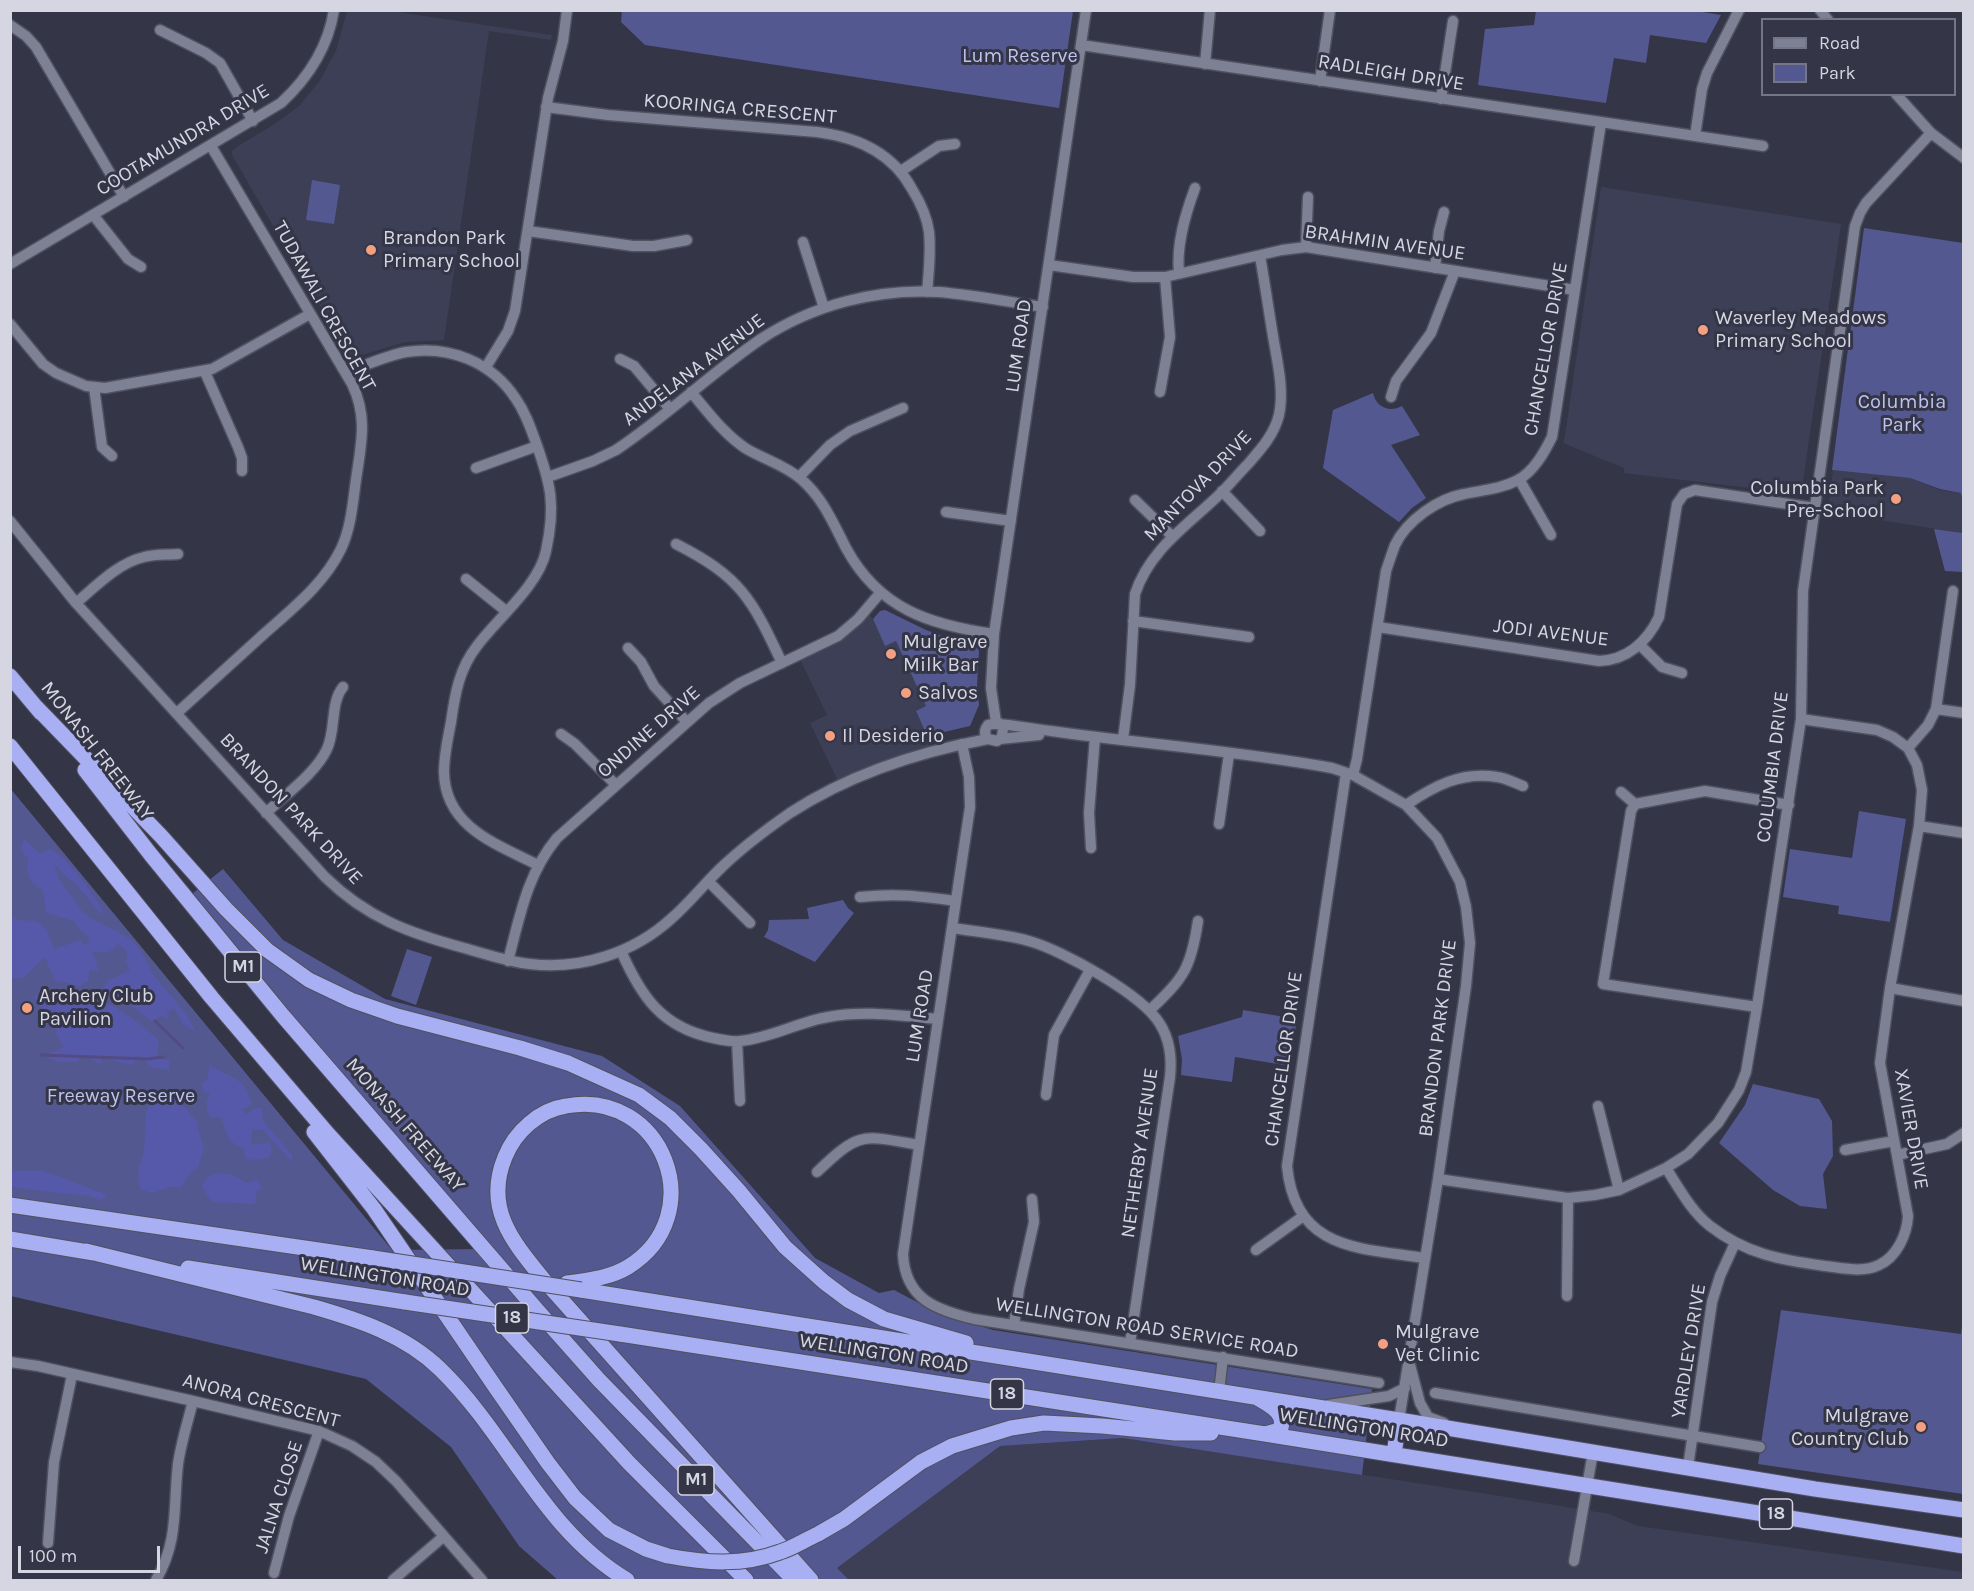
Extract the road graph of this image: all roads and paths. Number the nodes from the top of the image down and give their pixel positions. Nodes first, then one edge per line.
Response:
1 (334, 10) edge
2 (567, 10) edge
3 (1086, 10) edge
4 (1210, 10) edge
5 (1330, 10) edge
6 (1740, 10) edge
7 (1452, 21) dead end
8 (10, 25) edge
9 (160, 30) dead end
10 (1081, 45) junction
11 (1204, 64) junction
12 (1320, 81) junction
13 (1898, 96) edge
14 (1442, 99) junction
15 (546, 107) junction
16 (253, 121) junction
17 (1601, 123) junction
18 (1931, 133) junction
19 (1695, 135) junction
20 (955, 144) dead end
21 (211, 146) junction
22 (1763, 146) dead end
23 (1964, 158) edge
24 (901, 171) junction
25 (1195, 188) dead end
26 (124, 197) junction
27 (1308, 197) dead end
28 (1444, 212) dead end
29 (93, 216) junction
30 (528, 231) junction
31 (687, 240) dead end
32 (803, 242) dead end
33 (1306, 247) junction
34 (1260, 256) junction
35 (10, 264) edge
36 (1049, 265) junction
37 (141, 267) dead end
38 (1436, 268) junction
39 (1455, 271) junction
40 (1179, 273) junction
41 (1165, 276) junction
42 (1575, 290) junction
43 (927, 292) junction
44 (1043, 307) junction
45 (825, 308) junction
46 (310, 314) junction
47 (10, 324) edge
48 (620, 359) dead end
49 (486, 367) junction
50 (205, 372) junction
51 (346, 373) junction
52 (94, 387) junction
53 (691, 392) junction
54 (1160, 392) dead end
55 (1391, 397) dead end
56 (903, 408) dead end
57 (670, 409) junction
58 (537, 446) junction
59 (112, 456) dead end
60 (476, 468) dead end
61 (242, 471) dead end
62 (548, 477) junction
63 (799, 477) junction
64 (1519, 479) junction
65 (1222, 491) junction
66 (1136, 500) dead end
67 (1815, 508) junction
68 (946, 512) dead end
69 (10, 521) edge
70 (1011, 521) junction
71 (1260, 531) dead end
72 (1172, 536) junction
73 (1551, 536) dead end
74 (676, 544) dead end
75 (178, 554) dead end
76 (466, 579) dead end
77 (1953, 591) dead end
78 (881, 592) junction
79 (76, 603) junction
80 (506, 611) junction
81 (1133, 621) junction
82 (1378, 627) junction
83 (994, 634) junction
84 (1249, 637) dead end
85 (1640, 645) junction
86 (628, 648) dead end
87 (782, 663) junction
88 (1682, 673) dead end
89 (10, 676) edge
90 (343, 687) dead end
91 (36, 707) junction
92 (1936, 709) junction
93 (177, 713) junction
94 (1964, 713) edge
95 (1801, 719) junction
96 (686, 721) junction
97 (991, 728) junction
98 (561, 734) dead end
99 (1072, 734) junction
100 (1095, 737) junction
101 (1000, 739) junction
102 (1123, 739) junction
103 (962, 744) junction
104 (10, 746) edge
105 (1908, 748) junction
106 (1229, 754) junction
107 (1349, 774) junction
108 (616, 785) junction
109 (1523, 786) dead end
110 (1621, 792) dead end
111 (1635, 804) junction
112 (1406, 805) junction
113 (1789, 805) junction
114 (266, 813) junction
115 (1219, 824) dead end
116 (1919, 826) junction
117 (1964, 834) edge
118 (1091, 848) dead end
119 (538, 865) junction
120 (708, 881) junction
121 (860, 897) dead end
122 (956, 901) junction
123 (1198, 921) dead end
124 (750, 923) dead end
125 (952, 928) junction
126 (621, 951) junction
127 (508, 961) junction
128 (1090, 970) junction
129 (1890, 988) junction
130 (212, 998) junction
131 (1964, 1001) edge
132 (1757, 1007) junction
133 (1150, 1010) junction
134 (938, 1019) junction
135 (737, 1042) junction
136 (1046, 1095) dead end
137 (740, 1101) dead end
138 (1598, 1106) dead end
139 (1964, 1133) edge
140 (1894, 1141) junction
141 (919, 1144) junction
142 (1845, 1150) dead end
143 (1897, 1155) junction
144 (1666, 1168) junction
145 (817, 1172) dead end
146 (1438, 1179) junction
147 (1619, 1190) junction
148 (1568, 1198) junction
149 (1032, 1199) dead end
150 (10, 1205) edge
151 (1302, 1217) junction
152 (10, 1239) edge
153 (1735, 1243) junction
154 (1256, 1250) dead end
155 (86, 1251) junction
156 (1425, 1258) junction
157 (578, 1286) junction
158 (915, 1292) joint
159 (1567, 1296) dead end
160 (1014, 1325) junction
161 (1130, 1343) junction
162 (1223, 1357) junction
163 (10, 1362) edge
164 (1410, 1362) junction
165 (1089, 1371) junction
166 (72, 1375) junction
167 (1379, 1383) dead end
168 (1405, 1388) junction
169 (1219, 1392) junction
170 (1435, 1393) dead end
171 (1256, 1397) junction
172 (193, 1401) junction
173 (1316, 1407) junction
174 (1399, 1420) junction
175 (1456, 1429) junction
176 (319, 1431) junction
177 (1265, 1434) junction
178 (1694, 1436) junction
179 (1760, 1447) dead end
180 (1593, 1452) junction
181 (1394, 1454) junction
182 (1688, 1467) junction
183 (1587, 1485) junction
184 (1964, 1510) edge
185 (443, 1537) junction
186 (48, 1543) dead end
187 (1964, 1546) edge
188 (1574, 1561) dead end
189 (274, 1573) dead end
190 (156, 1581) edge
191 (393, 1581) edge
192 (483, 1581) edge
193 (627, 1581) edge
194 (746, 1581) edge
195 (794, 1581) edge
196 (811, 1581) edge

1 - 16 street, COOTAMUNDRA DRIVE
2 - 15 street
3 - 10 street, LUM ROAD
4 - 11 street
5 - 12 street
6 - 19 street
7 - 14 street
8 - 26 street
9 - 16 street
10 - 11 street, RADLEIGH DRIVE
10 - 36 street, LUM ROAD
11 - 12 street, RADLEIGH DRIVE
12 - 14 street, RADLEIGH DRIVE
13 - 18 street
14 - 17 street, RADLEIGH DRIVE
15 - 24 street, KOORINGA CRESCENT
15 - 30 street
16 - 21 street, COOTAMUNDRA DRIVE
17 - 19 street, RADLEIGH DRIVE
17 - 42 street, CHANCELLOR DRIVE
18 - 23 street
18 - 67 street, COLUMBIA DRIVE
19 - 22 street, RADLEIGH DRIVE
20 - 24 street
21 - 26 street, COOTAMUNDRA DRIVE
21 - 46 street, TUDAWALI CRESCENT
24 - 43 street, KOORINGA CRESCENT
25 - 40 street
26 - 29 street, COOTAMUNDRA DRIVE
27 - 33 street
28 - 38 street
29 - 35 street, COOTAMUNDRA DRIVE
29 - 37 street
30 - 31 street
30 - 49 street
32 - 45 street
33 - 34 street, BRAHMIN AVENUE
33 - 38 street, BRAHMIN AVENUE
34 - 40 street, BRAHMIN AVENUE
34 - 65 street, MANTOVA DRIVE
36 - 41 street, BRAHMIN AVENUE
36 - 44 street, LUM ROAD
38 - 39 street, BRAHMIN AVENUE
39 - 42 street, BRAHMIN AVENUE
39 - 55 street
40 - 41 street, BRAHMIN AVENUE
41 - 54 street
42 - 64 street, CHANCELLOR DRIVE
43 - 44 street, ANDELANA AVENUE
43 - 45 street, ANDELANA AVENUE
44 - 70 street, LUM ROAD
45 - 53 street, ANDELANA AVENUE
46 - 50 street
46 - 51 street, TUDAWALI CRESCENT
47 - 52 street
48 - 57 street
49 - 51 street
49 - 58 street
50 - 52 street
50 - 61 street
51 - 93 street, TUDAWALI CRESCENT
52 - 59 street
53 - 57 street, ANDELANA AVENUE
53 - 63 street
56 - 63 street
57 - 62 street, ANDELANA AVENUE
58 - 60 street
58 - 62 street
62 - 80 street
63 - 78 street
64 - 73 street
64 - 82 street, CHANCELLOR DRIVE
65 - 71 street
65 - 72 street, MANTOVA DRIVE
66 - 72 street
67 - 85 street, JODI AVENUE
67 - 95 street, COLUMBIA DRIVE
68 - 70 street
69 - 79 street, BRANDON PARK DRIVE
70 - 83 street, LUM ROAD
72 - 81 street, MANTOVA DRIVE
74 - 87 street
75 - 79 street
76 - 80 street
77 - 92 street
78 - 83 street
78 - 87 street, ONDINE DRIVE
79 - 93 street, BRANDON PARK DRIVE
80 - 119 street
81 - 84 street
81 - 102 street, MANTOVA DRIVE
82 - 85 street, JODI AVENUE
82 - 107 street, CHANCELLOR DRIVE
83 - 97 street, LUM ROAD
85 - 88 street
86 - 96 street
87 - 96 street, ONDINE DRIVE
89 - 91 highway, MONASH FREEWAY / M1
90 - 114 street
91 - 165 highway
91 - 195 highway, MONASH FREEWAY / M1
92 - 94 street
92 - 105 street
93 - 114 street, BRANDON PARK DRIVE
95 - 105 street
95 - 113 street, COLUMBIA DRIVE
96 - 108 street, ONDINE DRIVE
97 - 99 street, BRANDON PARK DRIVE
97 - 101 street, BRANDON PARK DRIVE
97 - 101 street
97 - 103 street, BRANDON PARK DRIVE
98 - 108 street
99 - 100 street, BRANDON PARK DRIVE
99 - 101 street, BRANDON PARK DRIVE
100 - 102 street, BRANDON PARK DRIVE
100 - 118 street
102 - 106 street, BRANDON PARK DRIVE
103 - 120 street, BRANDON PARK DRIVE
103 - 122 street, LUM ROAD
104 - 130 highway, M1
105 - 116 street, XAVIER DRIVE
106 - 107 street, BRANDON PARK DRIVE
106 - 115 street
107 - 112 street, BRANDON PARK DRIVE
107 - 151 street, CHANCELLOR DRIVE
108 - 119 street, ONDINE DRIVE
109 - 112 street
110 - 111 street
111 - 113 street
111 - 132 street
112 - 146 street, BRANDON PARK DRIVE
113 - 132 street, COLUMBIA DRIVE
114 - 127 street, BRANDON PARK DRIVE
116 - 117 street
116 - 129 street, XAVIER DRIVE
119 - 127 street, ONDINE DRIVE
120 - 124 street
120 - 126 street, BRANDON PARK DRIVE
121 - 122 street
122 - 125 street, LUM ROAD
123 - 133 street
125 - 128 street, NETHERBY AVENUE
125 - 134 street, LUM ROAD
126 - 127 street, BRANDON PARK DRIVE
126 - 135 street
128 - 133 street, NETHERBY AVENUE
128 - 136 street
129 - 131 street
129 - 140 street, XAVIER DRIVE
130 - 177 highway, bridge
130 - 194 highway, M1
132 - 144 street, COLUMBIA DRIVE
133 - 161 street, NETHERBY AVENUE
134 - 135 street
134 - 141 street, LUM ROAD
135 - 137 street
138 - 147 street
139 - 143 street
140 - 142 street
140 - 143 street, XAVIER DRIVE
141 - 145 street
141 - 158 street, LUM ROAD
143 - 153 street, XAVIER DRIVE
144 - 147 street, COLUMBIA DRIVE
144 - 153 street, XAVIER DRIVE
146 - 148 street, COLUMBIA DRIVE
146 - 156 street, BRANDON PARK DRIVE
147 - 148 street, COLUMBIA DRIVE
148 - 159 street
149 - 160 street
150 - 157 highway, WELLINGTON ROAD / 18, bridge
151 - 154 street
151 - 156 street
152 - 155 highway, WELLINGTON ROAD / 18
153 - 178 street, YARDLEY DRIVE
155 - 177 highway, WELLINGTON ROAD / 18, bridge
155 - 193 highway
156 - 164 street, BRANDON PARK DRIVE
157 - 165 highway, WELLINGTON ROAD / 18
157 - 196 highway
158 - 160 street, WELLINGTON ROAD SERVICE ROAD
160 - 161 street, WELLINGTON ROAD SERVICE ROAD
161 - 162 street, WELLINGTON ROAD SERVICE ROAD
162 - 167 street, WELLINGTON ROAD SERVICE ROAD
162 - 169 street
163 - 166 street, ANORA CRESCENT
164 - 168 street, BRANDON PARK DRIVE
164 - 175 street
165 - 169 highway, WELLINGTON ROAD / 18
166 - 172 street, ANORA CRESCENT
166 - 186 street
168 - 173 street
168 - 174 street, BRANDON PARK DRIVE
169 - 171 highway, WELLINGTON ROAD / 18
170 - 178 street
171 - 173 highway, WELLINGTON ROAD / 18
171 - 177 highway
172 - 176 street, ANORA CRESCENT
172 - 190 street
173 - 174 highway, WELLINGTON ROAD / 18
174 - 175 highway, WELLINGTON ROAD / 18
174 - 181 highway
175 - 180 highway, WELLINGTON ROAD / 18
176 - 185 street, ANORA CRESCENT
176 - 189 street, JALNA CLOSE
177 - 181 highway, WELLINGTON ROAD / 18
178 - 179 street
178 - 182 street, YARDLEY DRIVE
180 - 182 highway, WELLINGTON ROAD / 18
180 - 183 street
181 - 183 highway, WELLINGTON ROAD / 18
182 - 184 highway, WELLINGTON ROAD / 18
183 - 187 highway, WELLINGTON ROAD / 18
183 - 188 street
185 - 191 street
185 - 192 street, ANORA CRESCENT

